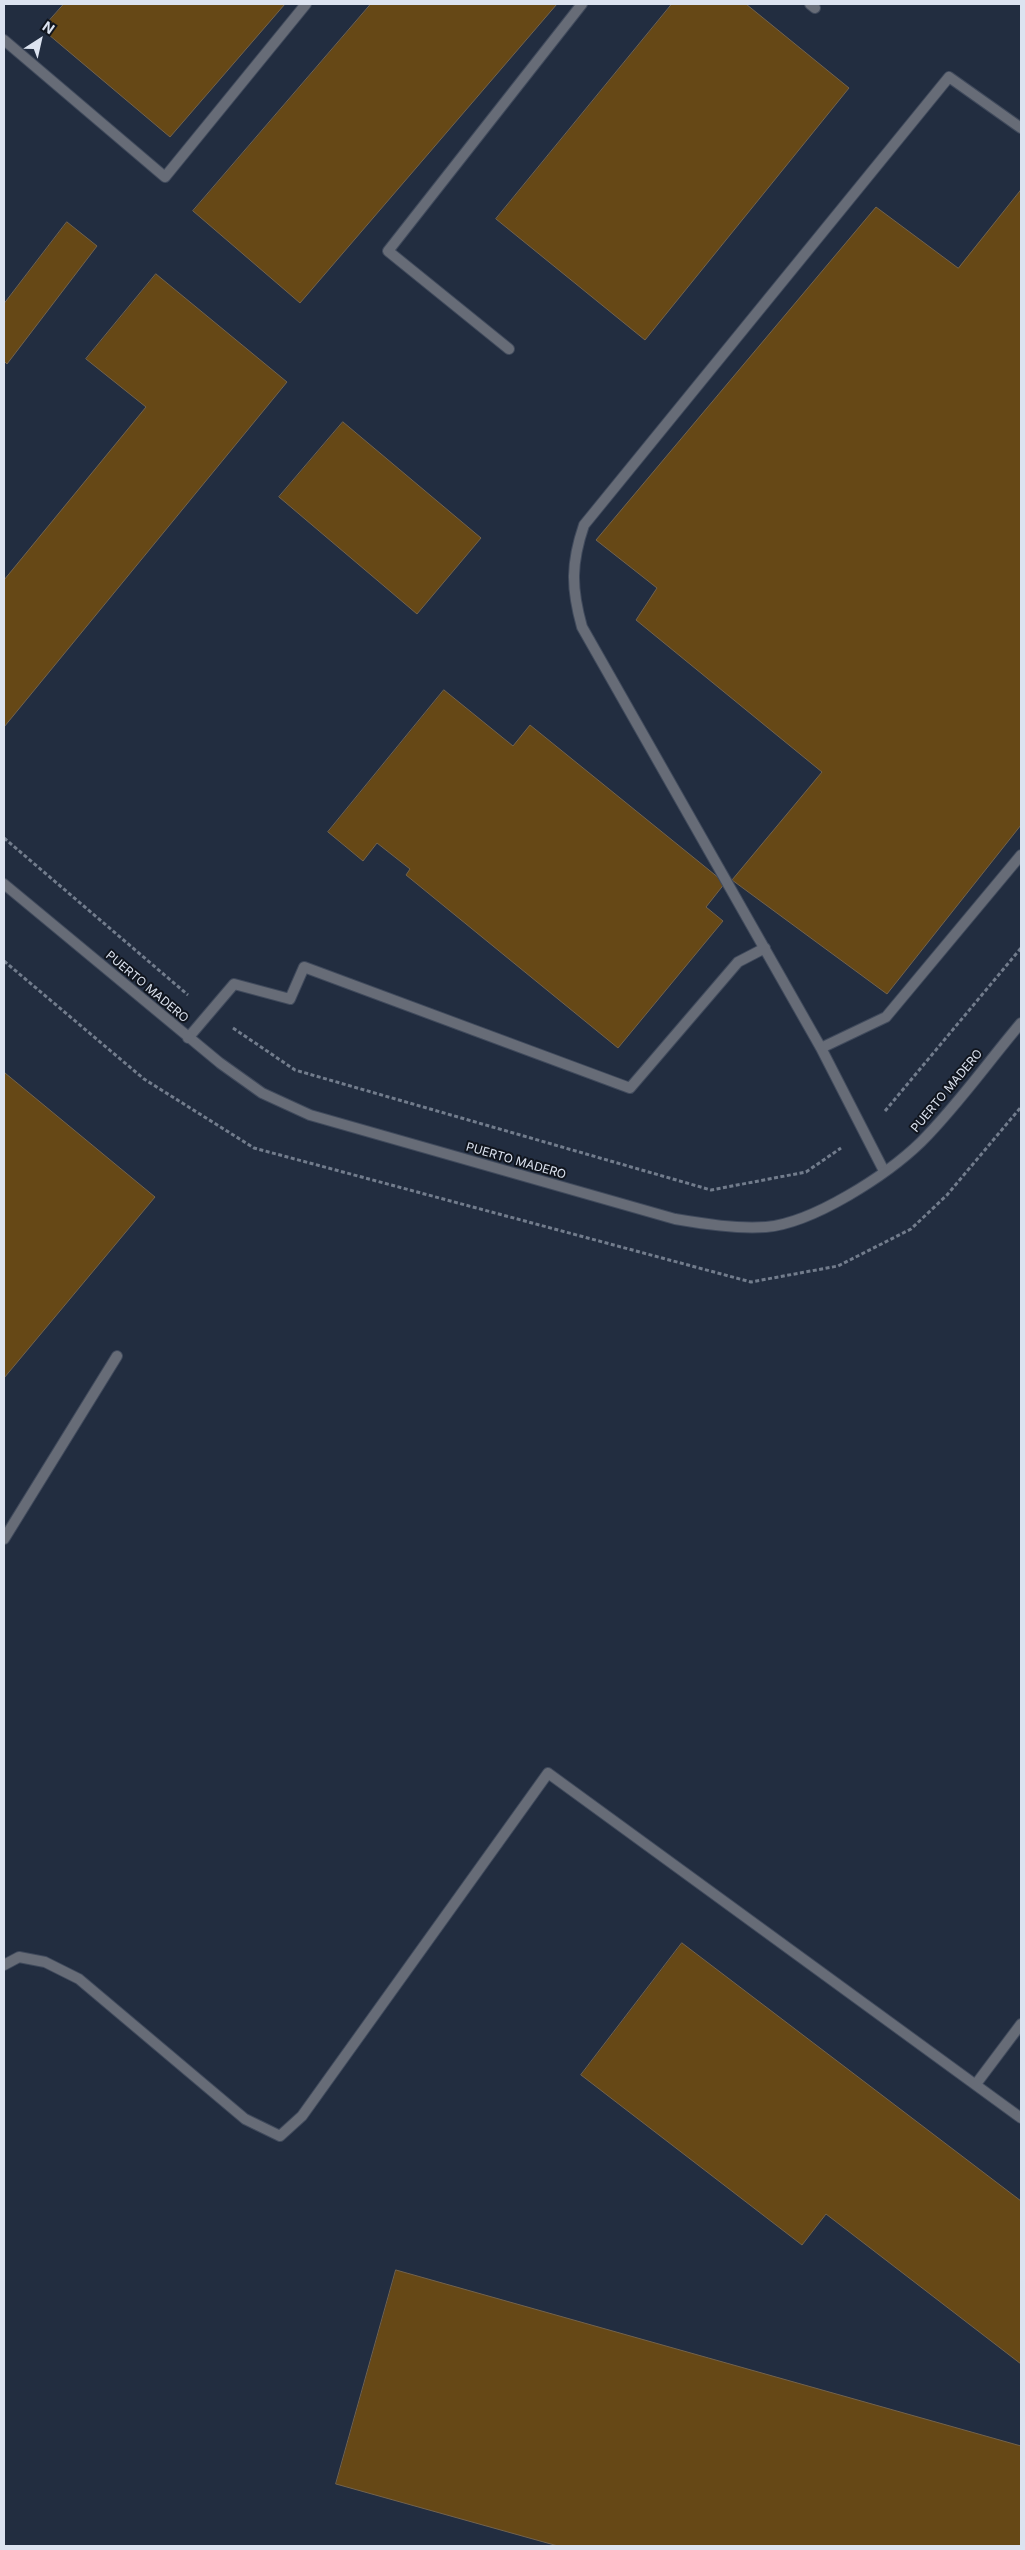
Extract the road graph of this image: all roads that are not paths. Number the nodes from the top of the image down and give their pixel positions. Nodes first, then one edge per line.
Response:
1 (306, 4) edge
2 (582, 4) edge
3 (4, 40) edge
4 (1021, 128) edge
5 (509, 349) dead end
6 (1021, 855) edge
7 (4, 884) edge
8 (765, 948) junction
9 (1021, 1023) edge
10 (188, 1038) junction
11 (822, 1048) junction
12 (884, 1171) junction
13 (117, 1356) dead end
14 (4, 1539) edge
15 (4, 1964) edge
16 (1021, 2024) edge
17 (976, 2084) junction
18 (1021, 2118) edge

1 - 3 street
2 - 5 street
4 - 8 street
6 - 11 street
7 - 10 street, PUERTO MADERO
8 - 10 street
8 - 11 street
9 - 12 street, PUERTO MADERO
10 - 12 street, PUERTO MADERO
11 - 12 street
13 - 14 street
15 - 17 street
16 - 17 street
17 - 18 street

